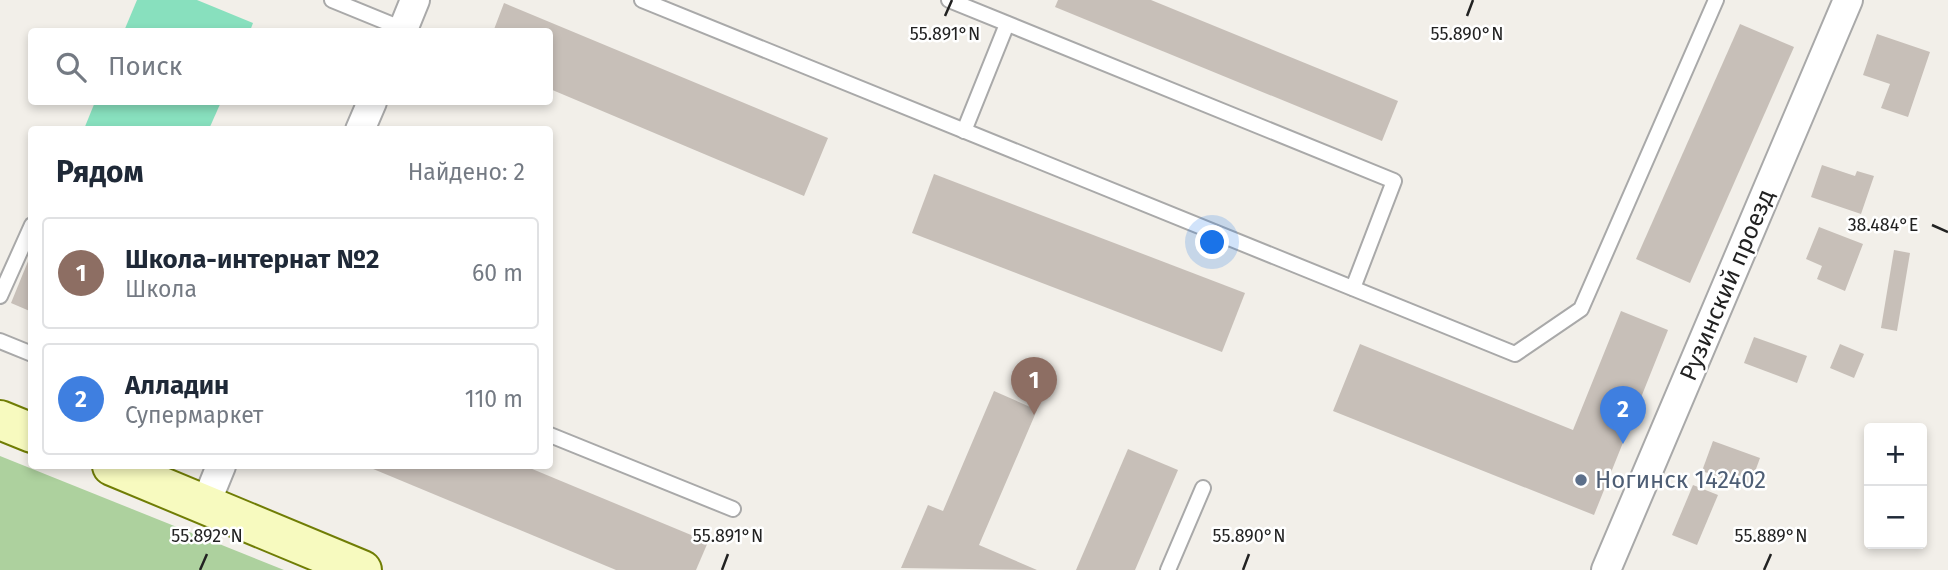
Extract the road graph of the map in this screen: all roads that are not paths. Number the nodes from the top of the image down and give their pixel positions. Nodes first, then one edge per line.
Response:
1 (332, 0) edge
2 (415, 0) edge
3 (642, 0) edge
4 (949, 0) edge
5 (1716, 0) edge
6 (1848, 0) edge
7 (1007, 24) junction
8 (397, 28) edge
9 (403, 28) edge
10 (371, 105) edge
11 (362, 126) edge
12 (964, 131) junction
13 (28, 234) edge
14 (1353, 288) junction
15 (0, 296) edge
16 (0, 341) edge
17 (28, 352) edge
18 (0, 420) edge
19 (28, 431) edge
20 (553, 436) edge
21 (120, 469) edge
22 (220, 469) edge
23 (1203, 488) dead end
24 (206, 503) junction
25 (733, 509) dead end
26 (362, 570) edge
27 (1168, 570) edge
28 (1606, 570) edge

1 - 8 lane
2 - 9 street
3 - 12 lane
4 - 7 lane
5 - 14 lane
6 - 28 street, Рузинский проезд
7 - 12 lane
7 - 14 lane
10 - 11 street
12 - 14 lane
13 - 15 lane
16 - 17 lane
18 - 19 street
20 - 25 lane
21 - 24 street
22 - 24 street
23 - 27 lane
24 - 26 street

